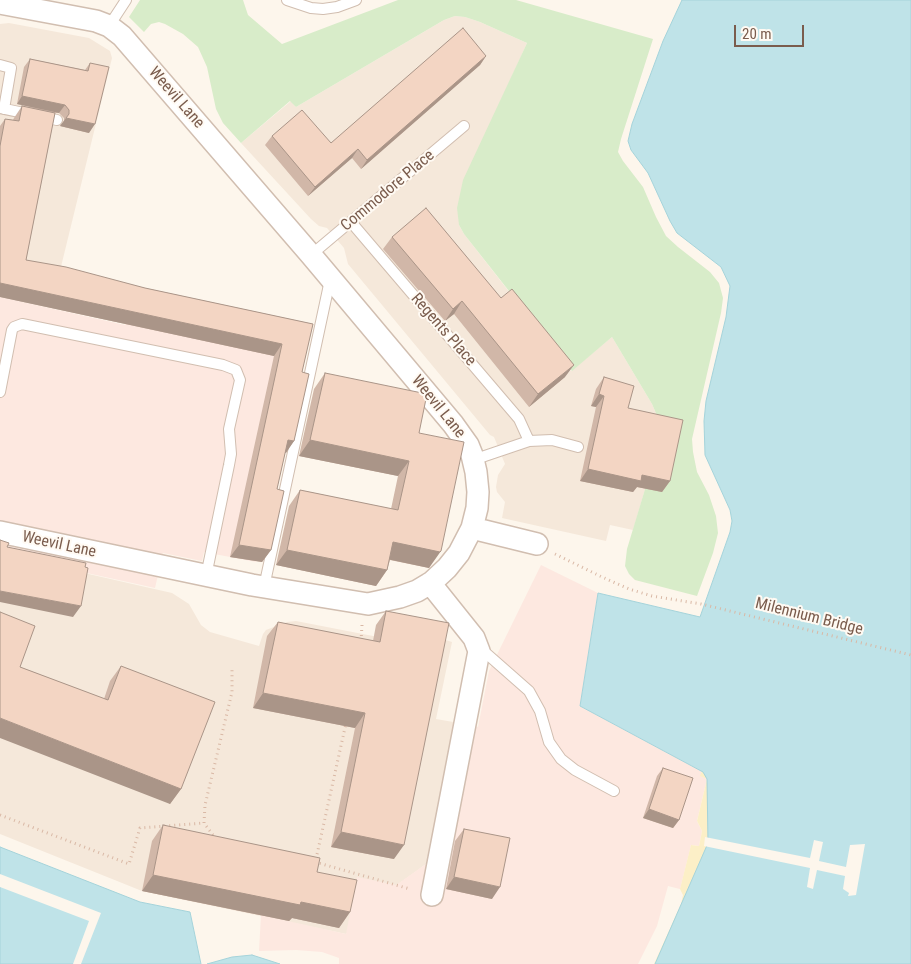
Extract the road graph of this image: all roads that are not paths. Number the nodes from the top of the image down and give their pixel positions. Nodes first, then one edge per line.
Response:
1 (126, 0) edge
2 (287, 0) edge
3 (356, 0) edge
4 (0, 3) edge
5 (109, 26) junction
6 (0, 65) edge
7 (2, 108) edge
8 (57, 120) edge
9 (464, 126) dead end
10 (351, 222) junction
11 (311, 255) junction
12 (330, 278) junction
13 (0, 392) edge
14 (529, 441) junction
15 (578, 447) dead end
16 (473, 460) junction
17 (472, 528) junction
18 (0, 532) edge
19 (537, 544) road end
20 (206, 576) junction
21 (430, 583) junction
22 (264, 587) junction
23 (479, 647) junction
24 (614, 791) dead end
25 (432, 895) road end

1 - 5 lane
2 - 3 lane
4 - 5 street, Weevil Lane
5 - 11 street, Weevil Lane
6 - 7 lane
7 - 8 lane
9 - 10 lane, Commodore Place
10 - 11 lane, Commodore Place
10 - 14 lane, Regents Place
11 - 12 street, Weevil Lane
12 - 16 street, Weevil Lane
12 - 22 lane
13 - 20 lane
14 - 15 lane
14 - 16 lane
16 - 17 street, Weevil Lane
17 - 19 street
17 - 21 street, Weevil Lane
18 - 20 street, Weevil Lane
20 - 22 street, Weevil Lane
21 - 22 street, Weevil Lane
21 - 23 street
23 - 24 lane
23 - 25 street

